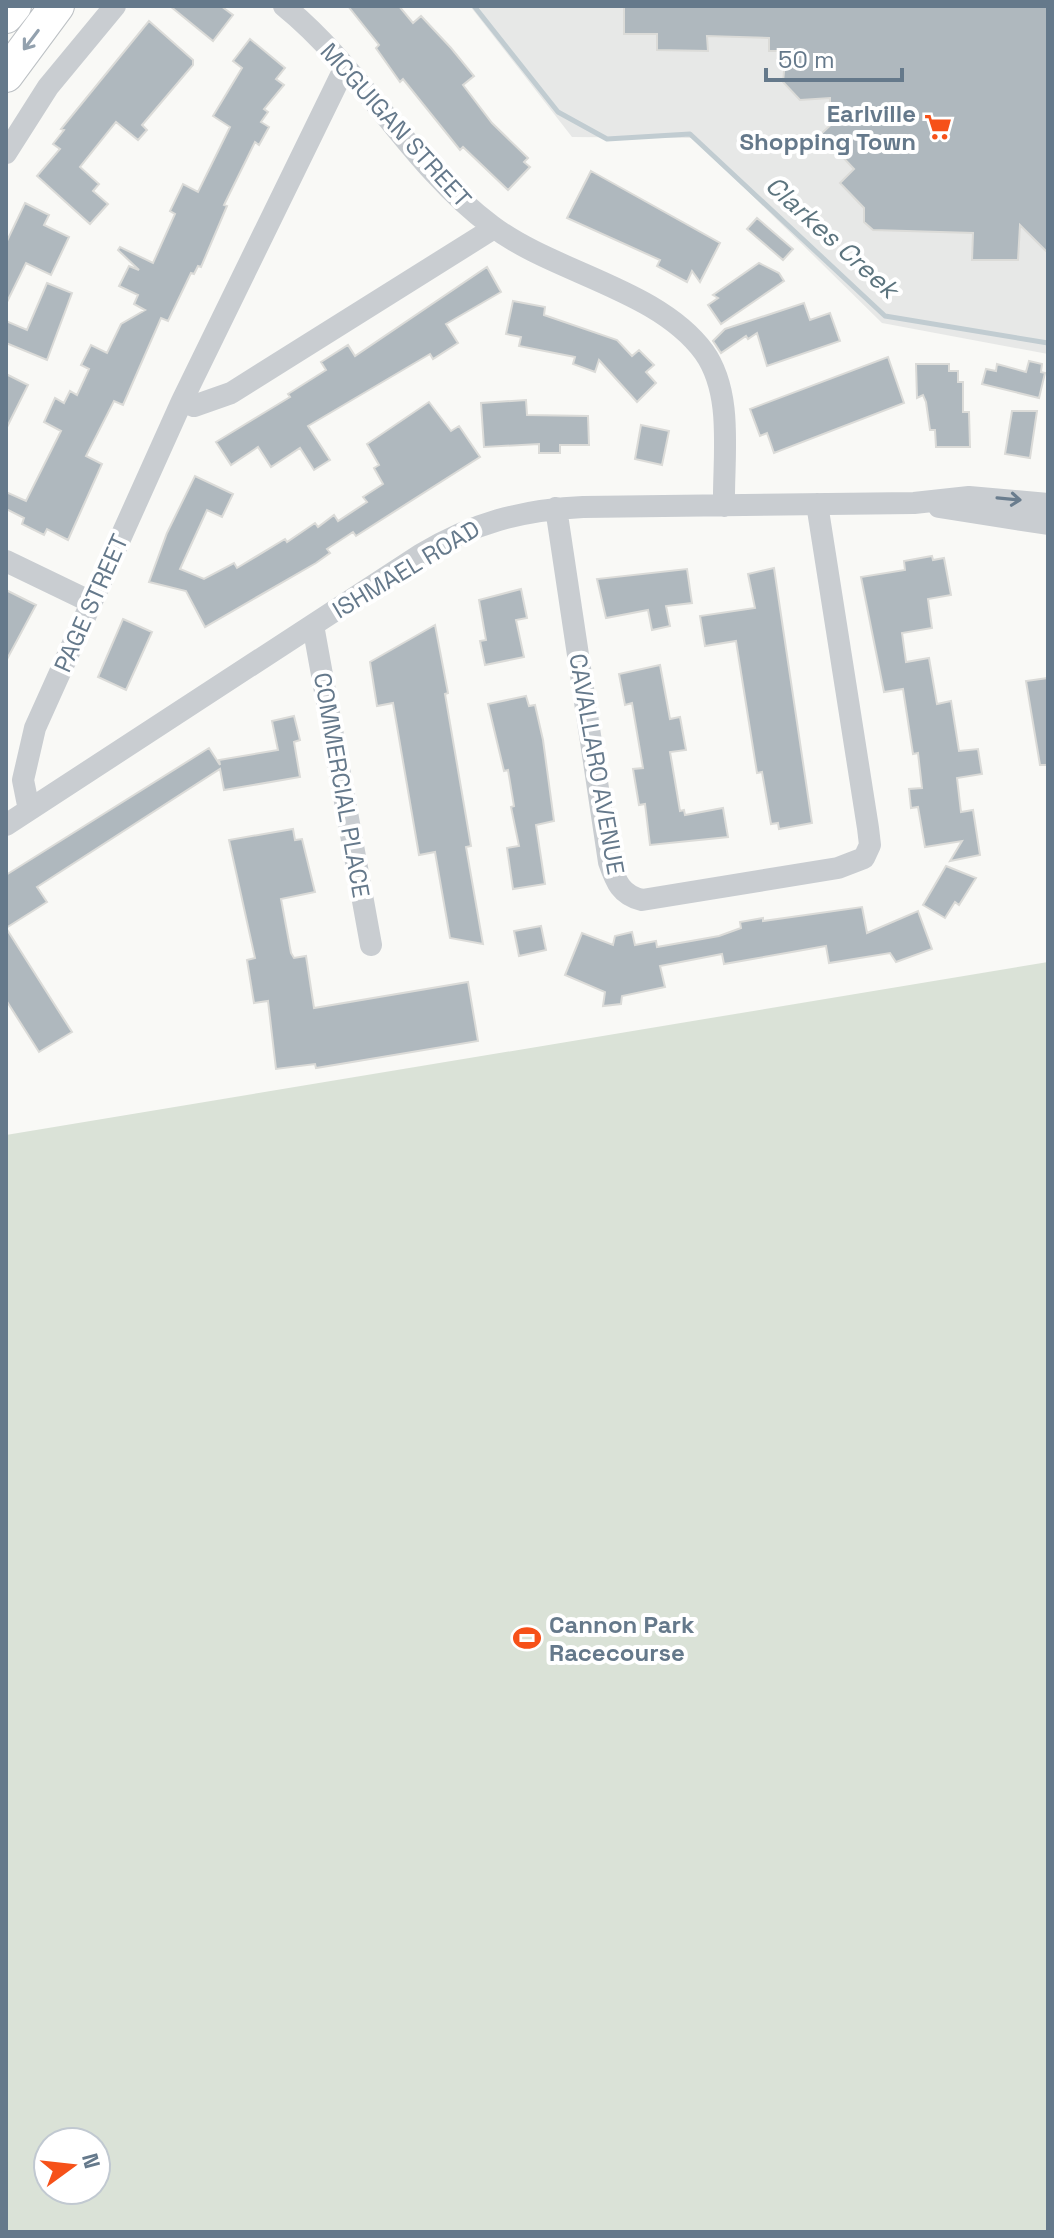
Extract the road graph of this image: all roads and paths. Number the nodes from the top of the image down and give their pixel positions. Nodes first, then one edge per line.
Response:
1 (14, 6) edge
2 (57, 6) edge
3 (115, 6) edge
4 (284, 6) edge
5 (6, 16) edge
6 (345, 67) junction
7 (6, 75) edge
8 (6, 153) edge
9 (494, 228) junction
10 (182, 401) junction
11 (914, 503) junction
12 (817, 504) junction
13 (1048, 504) edge
14 (724, 506) junction
15 (556, 508) junction
16 (1048, 524) edge
17 (6, 561) edge
18 (91, 602) junction
19 (313, 625) junction
20 (29, 810) junction
21 (6, 825) edge
22 (371, 945) dead end

1 - 5 main road
2 -> 7 main road
3 - 8 street
4 - 6 street, MCGUIGAN STREET
6 - 9 street, MCGUIGAN STREET
6 - 10 street, PAGE STREET
9 - 10 street
9 - 14 street, MCGUIGAN STREET
10 - 18 street, PAGE STREET
11 - 12 street, ISHMAEL ROAD
11 -> 13 street, ISHMAEL ROAD
11 - 16 street, ISHMAEL ROAD
12 - 14 street, ISHMAEL ROAD
12 - 15 street, CAVALLARO AVENUE
14 - 15 street, ISHMAEL ROAD
15 - 19 street, ISHMAEL ROAD
17 - 18 street
18 - 20 street, PAGE STREET
19 - 20 street, ISHMAEL ROAD
19 - 22 street, COMMERCIAL PLACE
20 - 21 street, ISHMAEL ROAD

